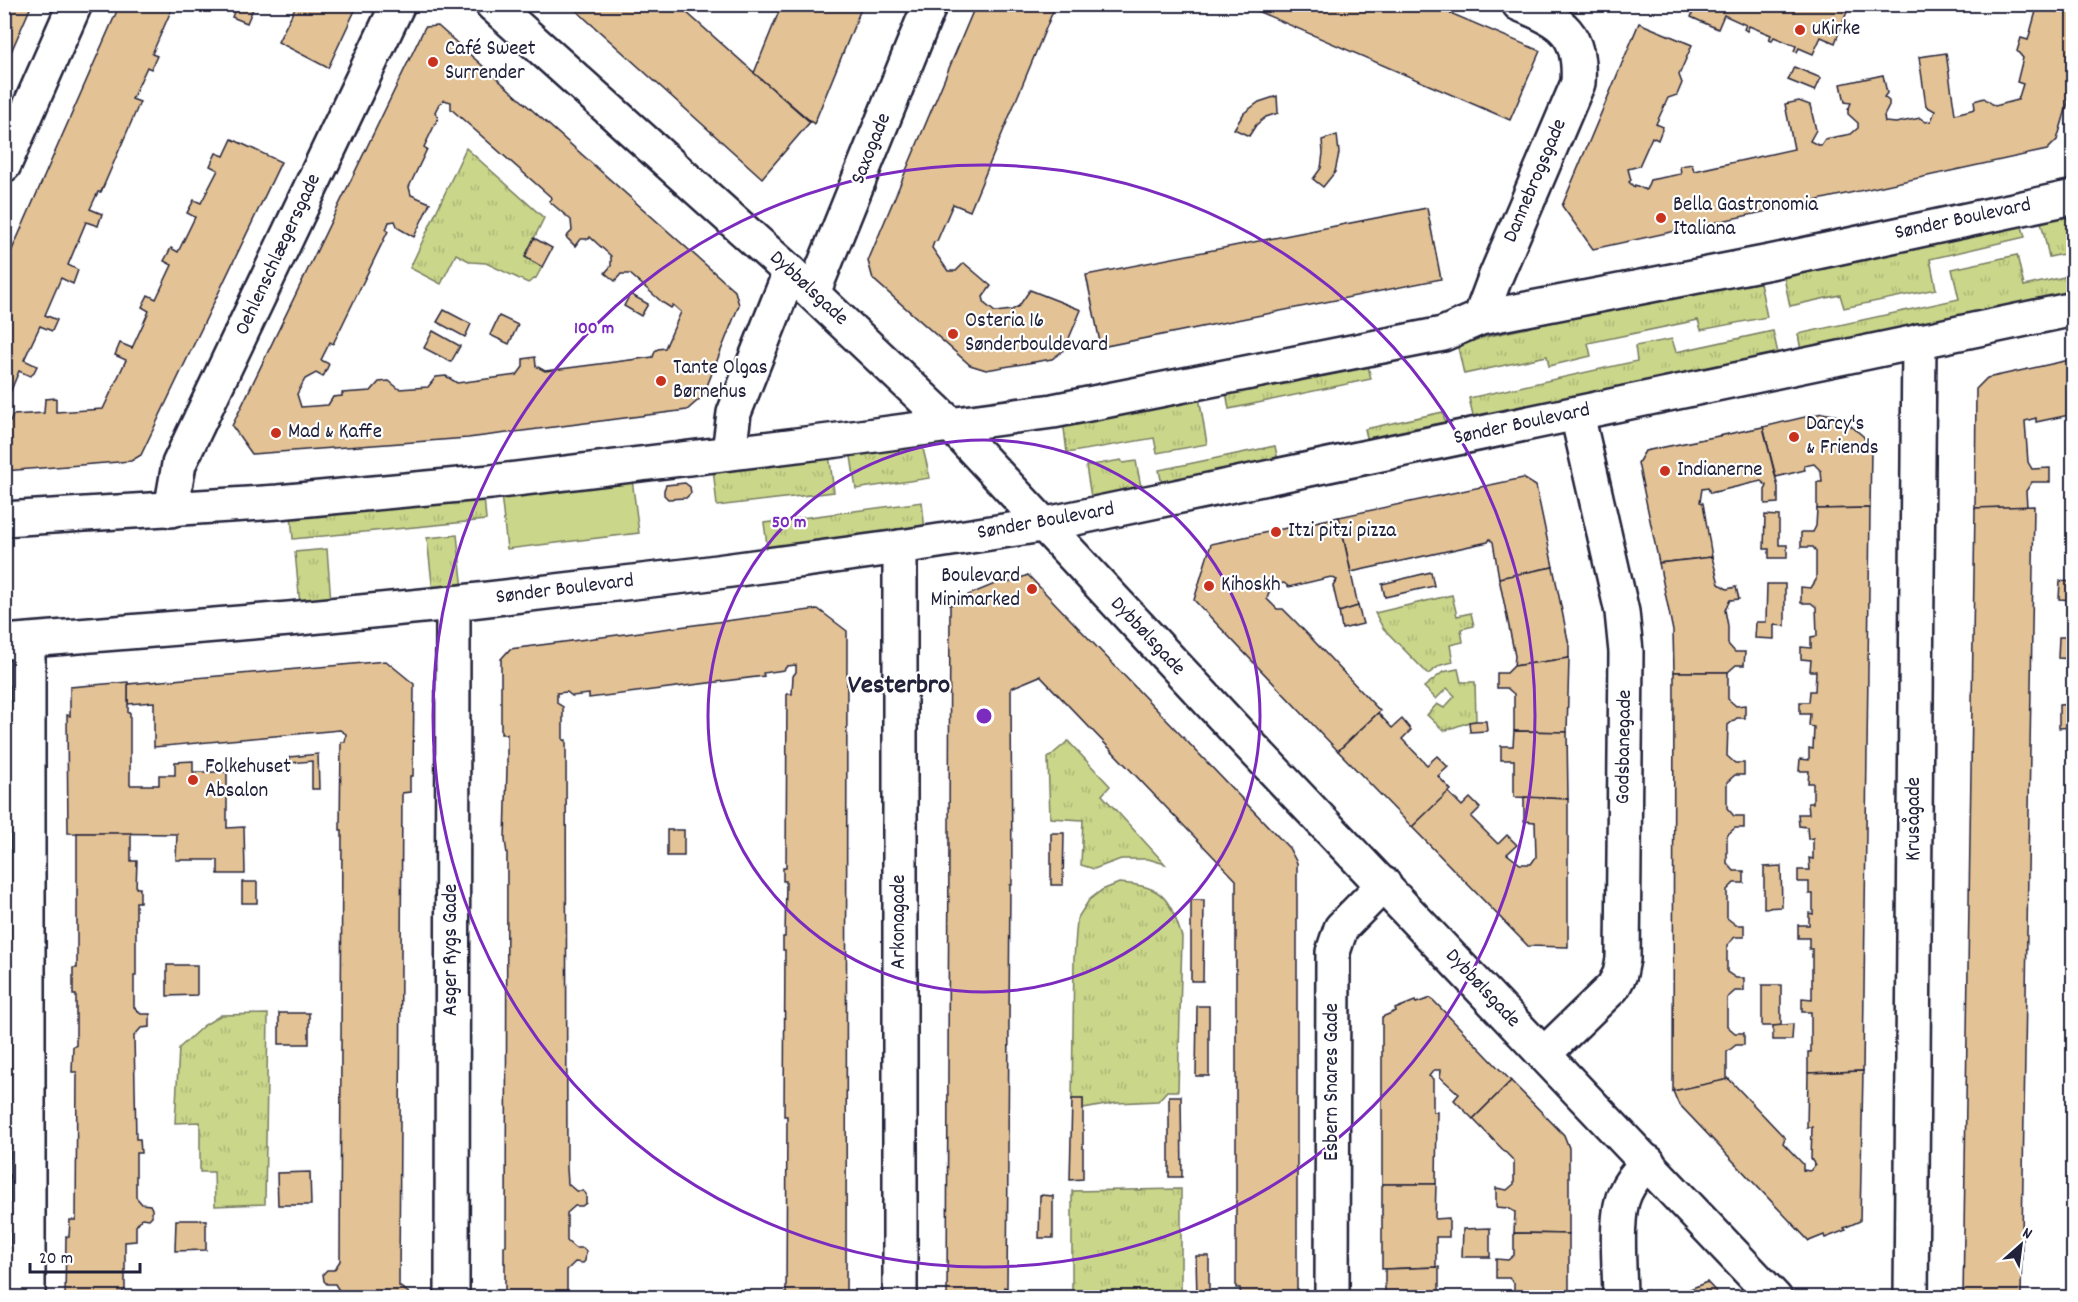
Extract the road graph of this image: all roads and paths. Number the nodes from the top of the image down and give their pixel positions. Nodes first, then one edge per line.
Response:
1 (75, 4) edge
2 (398, 4) edge
3 (492, 4) edge
4 (930, 4) edge
5 (1520, 4) edge
6 (4, 165) edge
7 (2073, 197) edge
8 (802, 283) junction
9 (2073, 309) edge
10 (1480, 318) junction
11 (1920, 341) junction
12 (1577, 414) junction
13 (951, 425) junction
14 (729, 452) junction
15 (171, 510) junction
16 (4, 519) edge
17 (1042, 525) junction
18 (900, 547) junction
19 (453, 603) junction
20 (16, 642) edge
21 (1383, 884) junction
22 (1544, 1054) junction
23 (1648, 1162) junction
24 (28, 1298) edge
25 (452, 1298) edge
26 (900, 1298) edge
27 (1332, 1298) edge
28 (1620, 1298) edge
29 (1775, 1298) edge
30 (1911, 1298) edge

1 - 6 street
2 - 15 street, Oehlenschlægersgade
3 - 8 street, Dybbølsgade
4 - 8 street, Saxogade
5 - 10 street, Dannebrogsgade
7 - 10 street, Sønder Boulevard
8 - 13 street, Dybbølsgade
8 - 14 street, Saxogade
9 - 11 street, Sønder Boulevard
10 - 13 street, Sønder Boulevard
11 - 12 street, Sønder Boulevard
11 - 30 street, Krusågade
12 - 17 street, Sønder Boulevard
12 - 22 street, Godsbanegade
13 - 14 street, Sønder Boulevard
13 - 17 street, Dybbølsgade
14 - 15 street, Sønder Boulevard
15 - 16 street, Sønder Boulevard
17 - 18 street, Sønder Boulevard
17 - 21 street, Dybbølsgade
18 - 19 street, Sønder Boulevard
18 - 26 street, Arkonagade
19 - 20 street, Sønder Boulevard
19 - 25 street, Asger Rygs Gade
20 - 24 street
21 - 22 street, Dybbølsgade
21 - 27 street, Esbern Snares Gade
22 - 23 street, Dybbølsgade
23 - 28 street
23 - 29 street, Dybbølsgade

